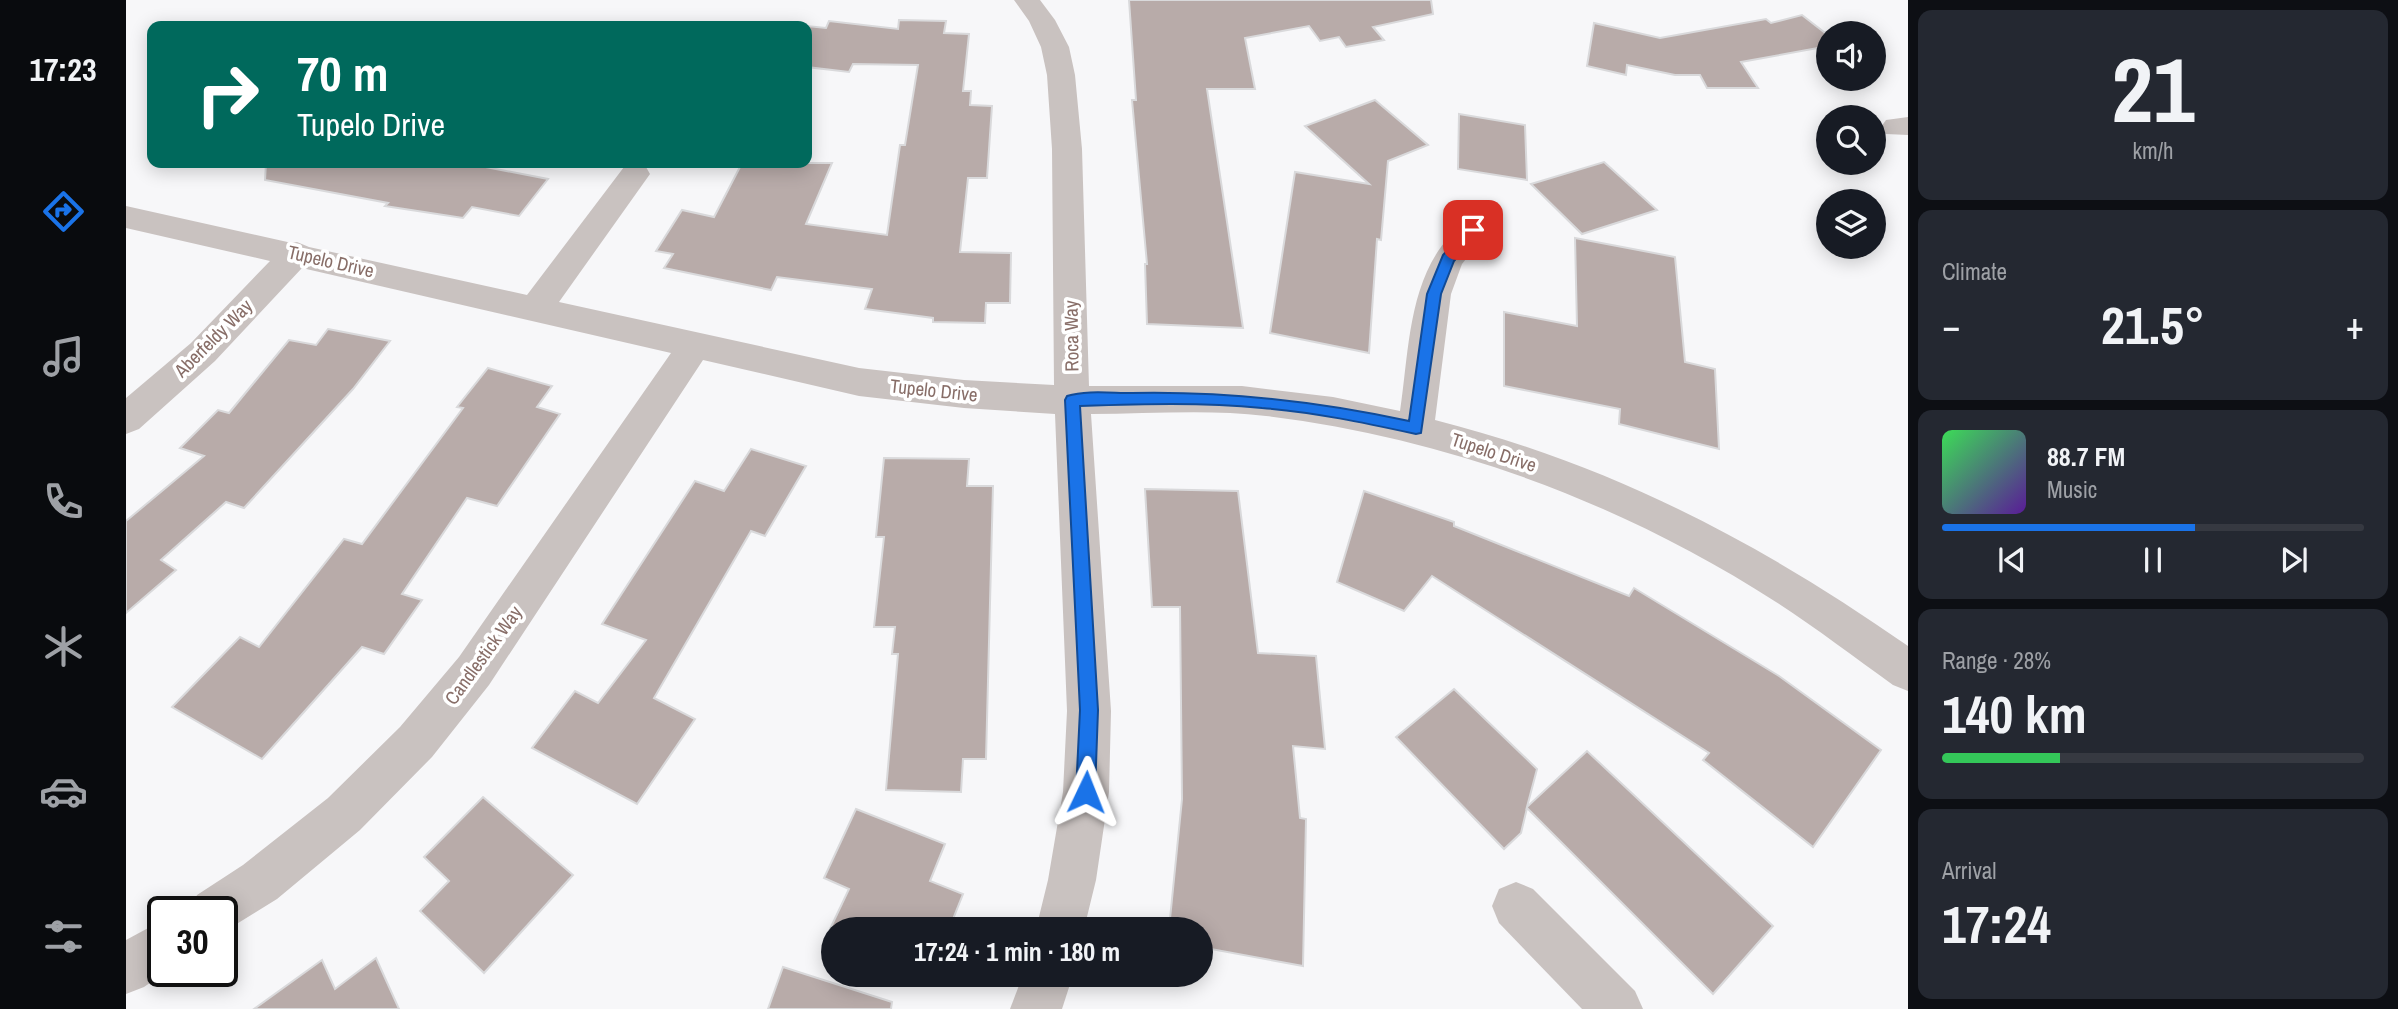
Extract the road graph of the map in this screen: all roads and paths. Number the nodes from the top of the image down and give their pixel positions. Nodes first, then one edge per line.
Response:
1 (1027, 0) edge
2 (635, 174) dead end
3 (126, 217) edge
4 (1473, 230) dead end
5 (297, 253) junction
6 (535, 309) junction
7 (694, 346) junction
8 (1072, 400) junction
9 (126, 419) edge
10 (1416, 428) junction
11 (1908, 671) edge
12 (238, 897) edge
13 (1516, 905) dead end
14 (1063, 917) edge
15 (147, 956) edge
16 (126, 970) edge
17 (1044, 987) edge
18 (1036, 1009) edge
19 (1618, 1009) edge

1 - 8 street, Roca Way
2 - 6 street
3 - 5 street, Tupelo Drive
4 - 10 street
5 - 6 street, Tupelo Drive
5 - 9 street, Aberfeldy Way
6 - 7 street, Tupelo Drive
7 - 8 street, Tupelo Drive
7 - 12 street, Candlestick Way
8 - 10 street, Tupelo Drive
8 - 14 street, Roca Way
10 - 11 street, Tupelo Drive
13 - 19 street
15 - 16 street
17 - 18 street

